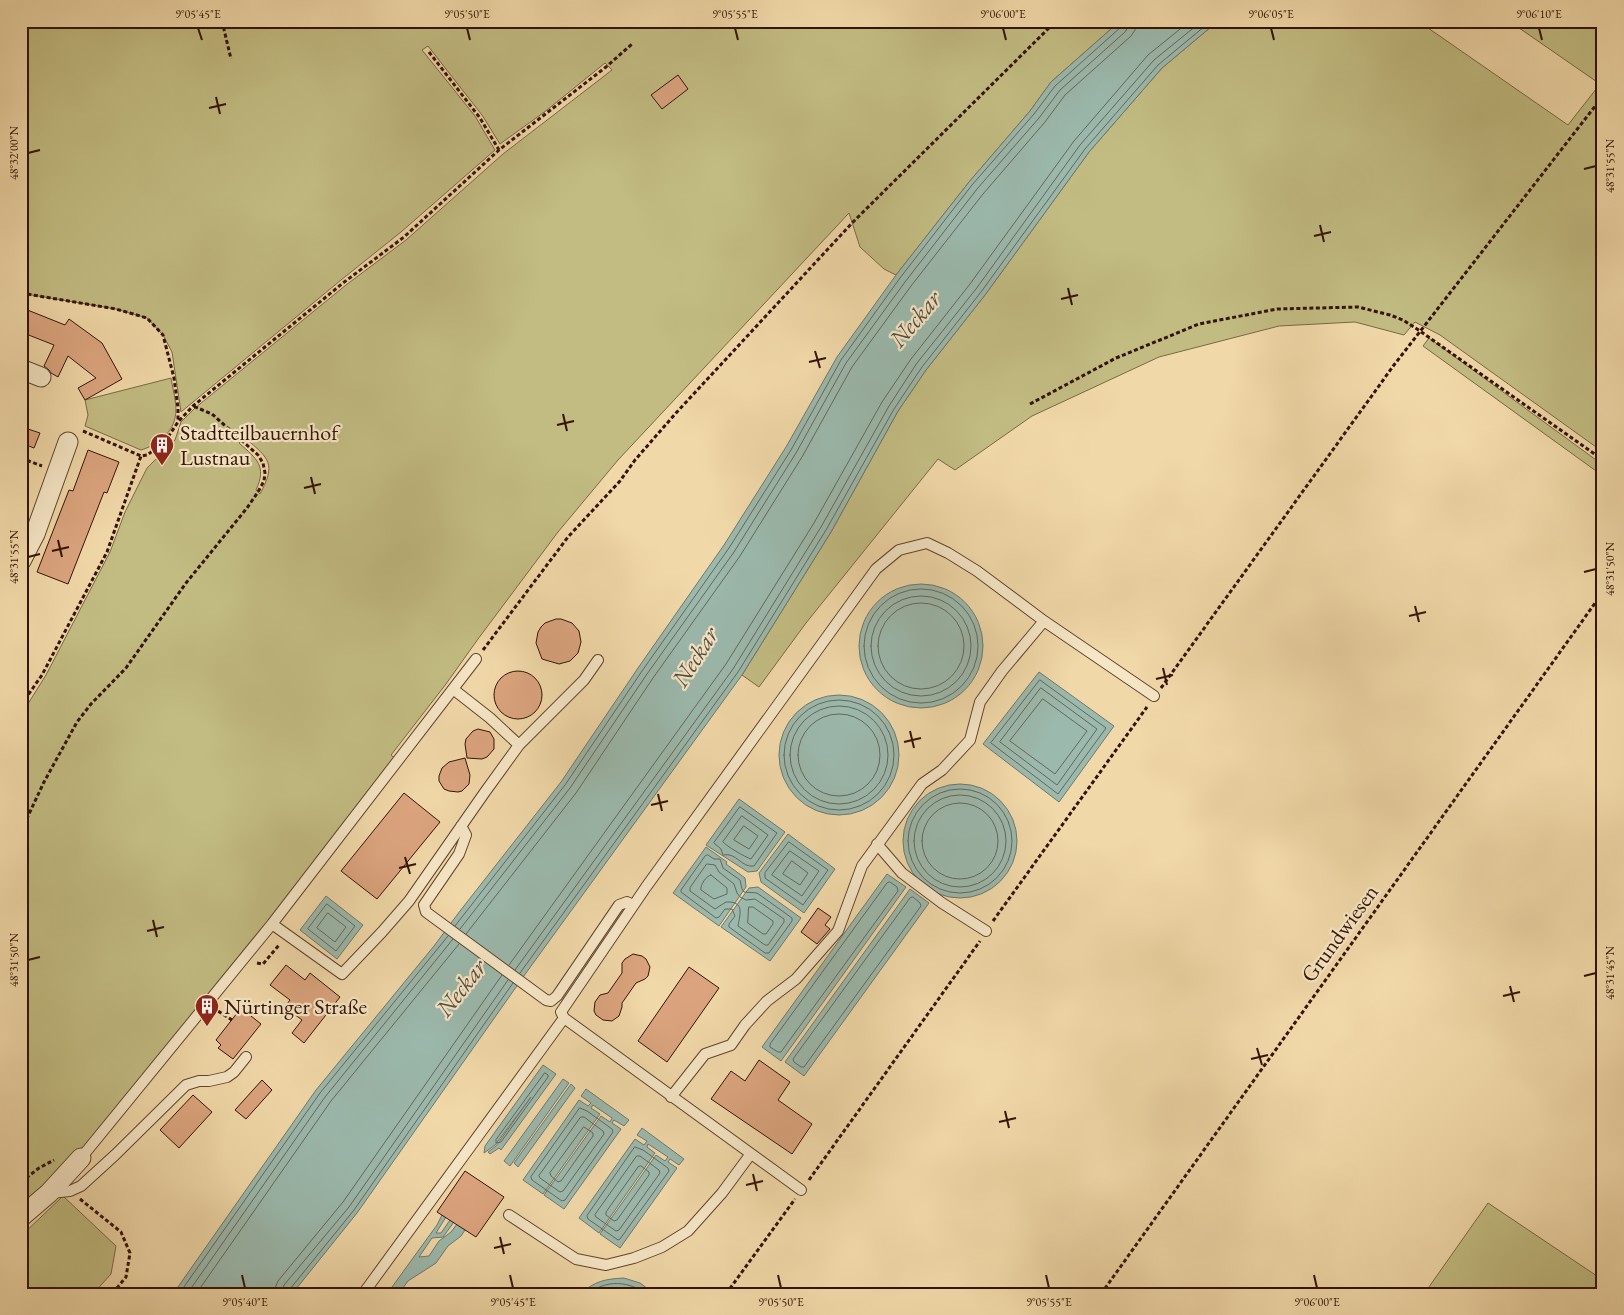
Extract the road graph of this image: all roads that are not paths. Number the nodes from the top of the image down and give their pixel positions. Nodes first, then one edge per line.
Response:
1 (21, 369) edge
2 (42, 377) dead end
3 (74, 436) road end
4 (21, 562) edge
5 (1044, 620) junction
6 (476, 659) road end
7 (598, 660) dead end
8 (453, 689) junction
9 (1154, 696) road end
10 (519, 745) junction
11 (460, 826) junction
12 (877, 844) junction
13 (634, 904) junction
14 (272, 924) junction
15 (986, 931) road end
16 (564, 1018) junction
17 (246, 1057) dead end
18 (671, 1097) junction
19 (750, 1155) junction
20 (81, 1158) joint
21 (801, 1190) road end
22 (49, 1193) junction
23 (509, 1215) dead end
24 (21, 1216) edge
25 (363, 1294) edge

1 - 2 street
3 - 4 street
5 - 9 lane
5 - 12 lane
5 - 13 lane
6 - 8 lane
7 - 10 lane
8 - 10 lane
8 - 14 lane
10 - 11 lane
11 - 13 lane
11 - 14 lane
12 - 15 lane
12 - 18 lane
13 - 16 lane
14 - 20 lane
16 - 18 lane
16 - 25 lane
17 - 22 lane
18 - 19 lane
19 - 21 lane
19 - 23 lane
20 - 22 street
22 - 24 street

